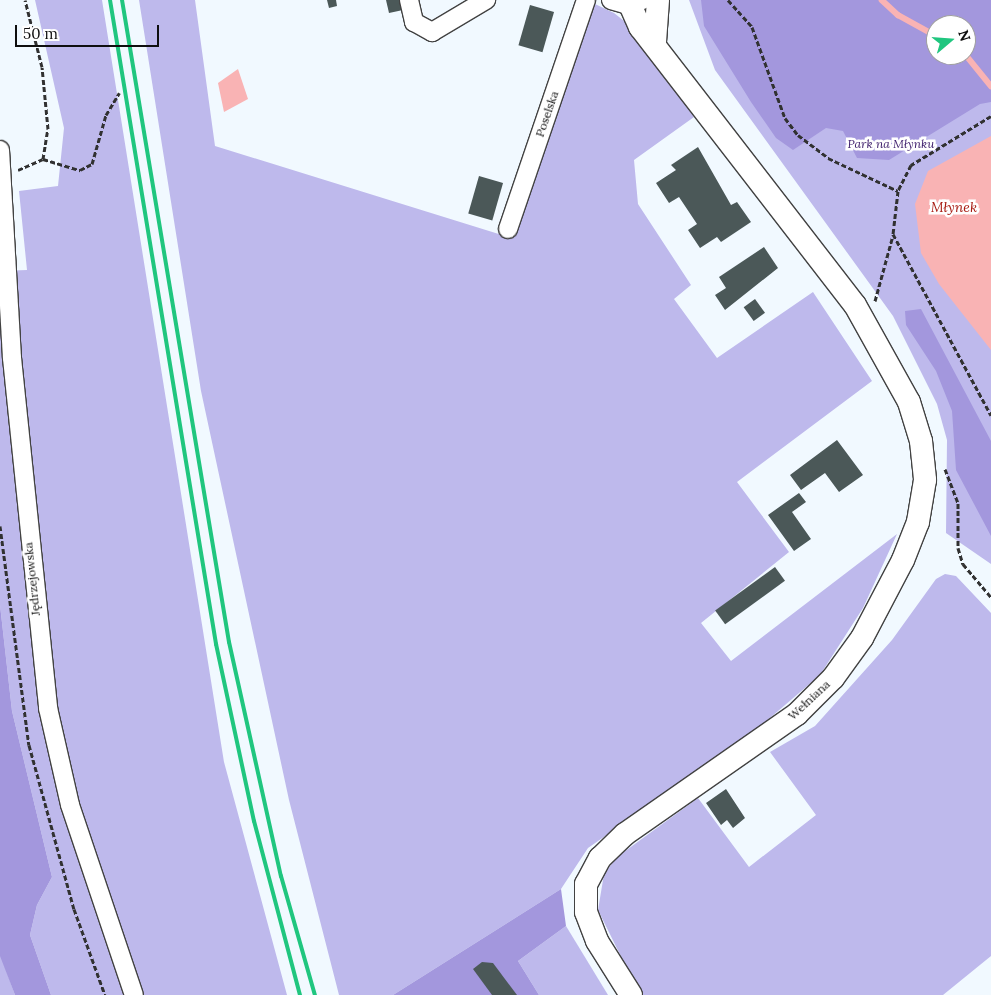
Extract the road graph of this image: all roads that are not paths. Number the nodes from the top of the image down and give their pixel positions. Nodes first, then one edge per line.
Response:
1 (409, 0) edge
2 (486, 0) edge
3 (586, 0) edge
4 (658, 0) edge
5 (627, 1) edge
6 (655, 42) junction
7 (0, 150) edge
8 (3, 213) edge
9 (508, 229) dead end
10 (134, 995) edge
11 (631, 995) edge

1 - 2 street
3 - 9 street, Poselska
4 - 6 street
5 - 6 street
6 - 11 street, Wełniana
7 - 8 street, Jędrzejowska
8 - 10 street, Jędrzejowska

